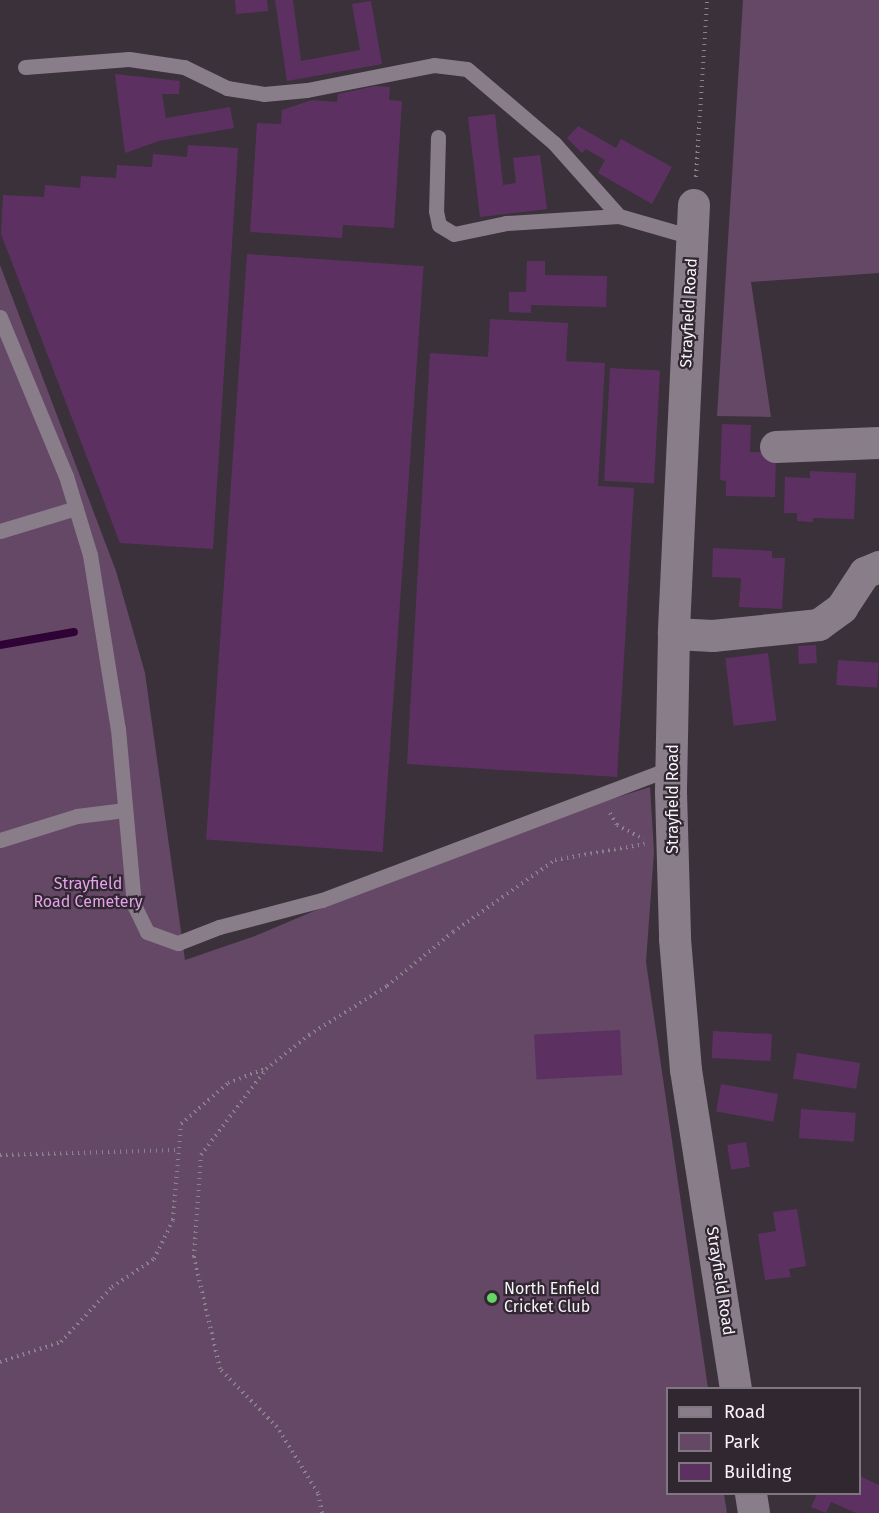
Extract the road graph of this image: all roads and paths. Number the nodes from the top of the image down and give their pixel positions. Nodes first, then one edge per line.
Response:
1 (707, 0) edge
2 (26, 67) dead end
3 (438, 137) dead end
4 (694, 205) joint
5 (619, 216) junction
6 (692, 237) junction
7 (0, 317) edge
8 (879, 442) edge
9 (776, 447) dead end
10 (76, 508) junction
11 (0, 531) edge
12 (879, 567) edge
13 (674, 634) junction
14 (672, 768) junction
15 (598, 795) junction
16 (124, 810) junction
17 (0, 840) edge
18 (266, 1069) junction
19 (177, 1150) junction
20 (0, 1155) edge
21 (0, 1362) edge
22 (736, 1387) edge
23 (751, 1495) edge
24 (322, 1513) edge
25 (754, 1513) edge

1 - 4 path
2 - 5 lane
3 - 5 lane
4 - 6 street, Strayfield Road
5 - 6 lane
6 - 13 street, Strayfield Road
7 - 10 lane
8 - 9 street
10 - 11 lane
10 - 16 lane
12 - 13 street
13 - 14 street, Strayfield Road
14 - 15 lane
14 - 22 street, Strayfield Road
15 - 16 lane
15 - 18 path
16 - 17 lane
18 - 19 path
18 - 24 path
19 - 20 path
19 - 21 path
23 - 25 street

